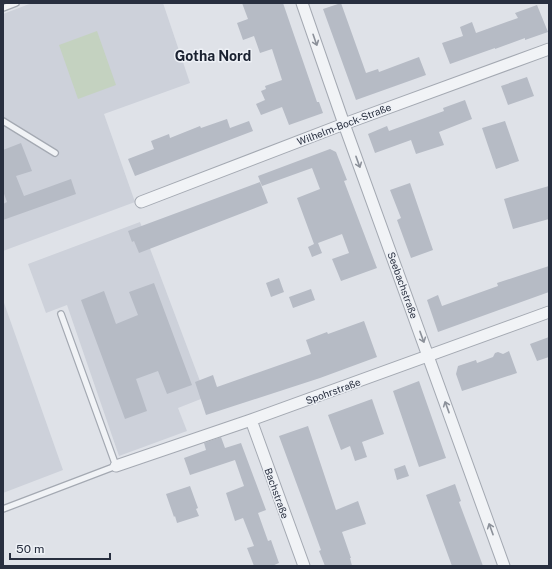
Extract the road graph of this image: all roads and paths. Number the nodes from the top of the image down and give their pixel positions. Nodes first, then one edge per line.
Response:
1 (16, 3) edge
2 (302, 3) edge
3 (3, 8) edge
4 (549, 49) edge
5 (3, 122) edge
6 (344, 124) junction
7 (55, 153) dead end
8 (141, 202) dead end
9 (549, 312) edge
10 (61, 314) dead end
11 (429, 356) junction
12 (251, 420) junction
13 (116, 466) junction
14 (3, 509) edge
15 (304, 566) edge
16 (504, 566) edge

1 - 3 lane
2 -> 6 street, Seebachstraße
4 - 6 street, Wilhelm-Bock-Straße
5 - 7 lane
6 - 8 street, Wilhelm-Bock-Straße
6 -> 11 street, Seebachstraße
9 - 11 street, Spohrstraße
10 - 13 lane
11 - 12 street, Spohrstraße
16 -> 11 street, Seebachstraße
12 - 13 street, Spohrstraße
12 - 15 street, Bachstraße
13 - 14 lane

